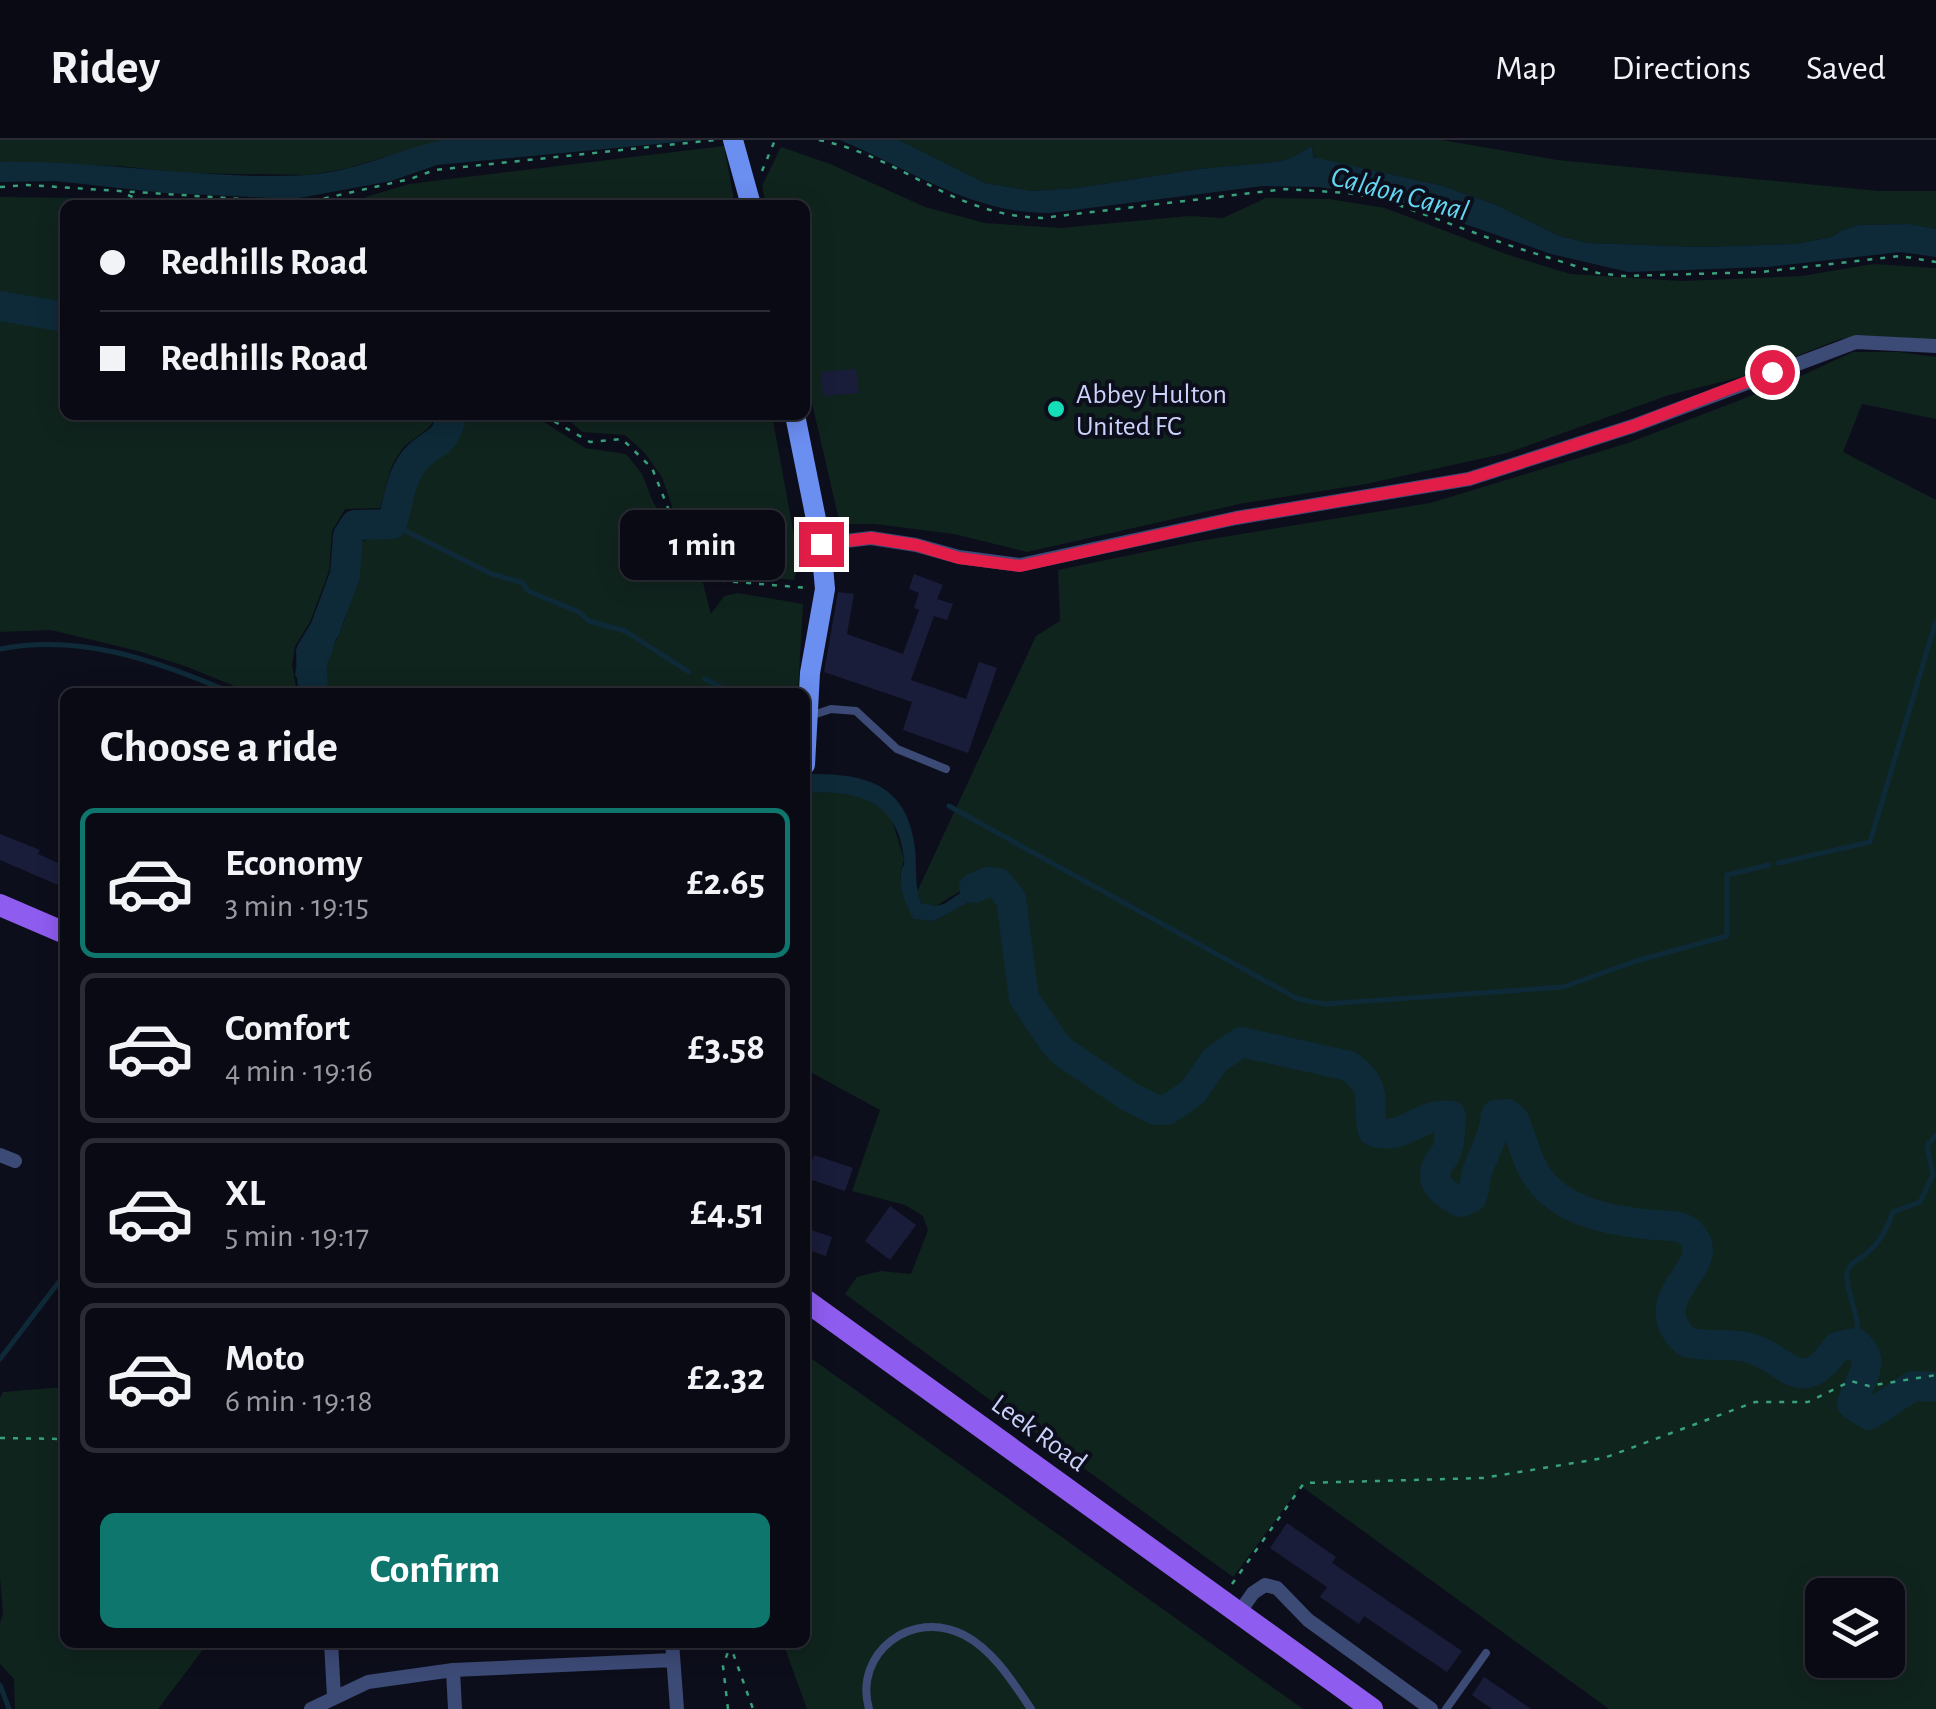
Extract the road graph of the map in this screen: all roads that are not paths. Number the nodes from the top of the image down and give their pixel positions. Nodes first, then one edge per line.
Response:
1 (728, 142) edge
2 (749, 200) edge
3 (1936, 346) edge
4 (795, 420) edge
5 (821, 544) junction
6 (810, 716) joint
7 (946, 768) dead end
8 (0, 905) edge
9 (60, 931) edge
10 (0, 1154) edge
11 (16, 1161) dead end
12 (810, 1304) edge
13 (1230, 1606) junction
14 (331, 1648) edge
15 (672, 1648) edge
16 (1486, 1654) dead end
17 (673, 1660) junction
18 (453, 1670) junction
19 (334, 1697) junction
20 (311, 1709) edge
21 (456, 1709) edge
22 (677, 1709) edge
23 (869, 1709) edge
24 (1031, 1709) edge
25 (1372, 1709) edge
26 (1431, 1709) edge
27 (1446, 1709) edge

1 - 2 street
3 - 5 street
4 - 5 street
5 - 6 street
6 - 7 lane
8 - 9 main road
10 - 11 street
12 - 13 main road, Leek Road
13 - 25 main road, Leek Road
13 - 26 street
14 - 19 street
15 - 17 street
16 - 27 lane
17 - 18 street
17 - 22 street
18 - 19 street
18 - 21 street
19 - 20 street
23 - 24 lane

